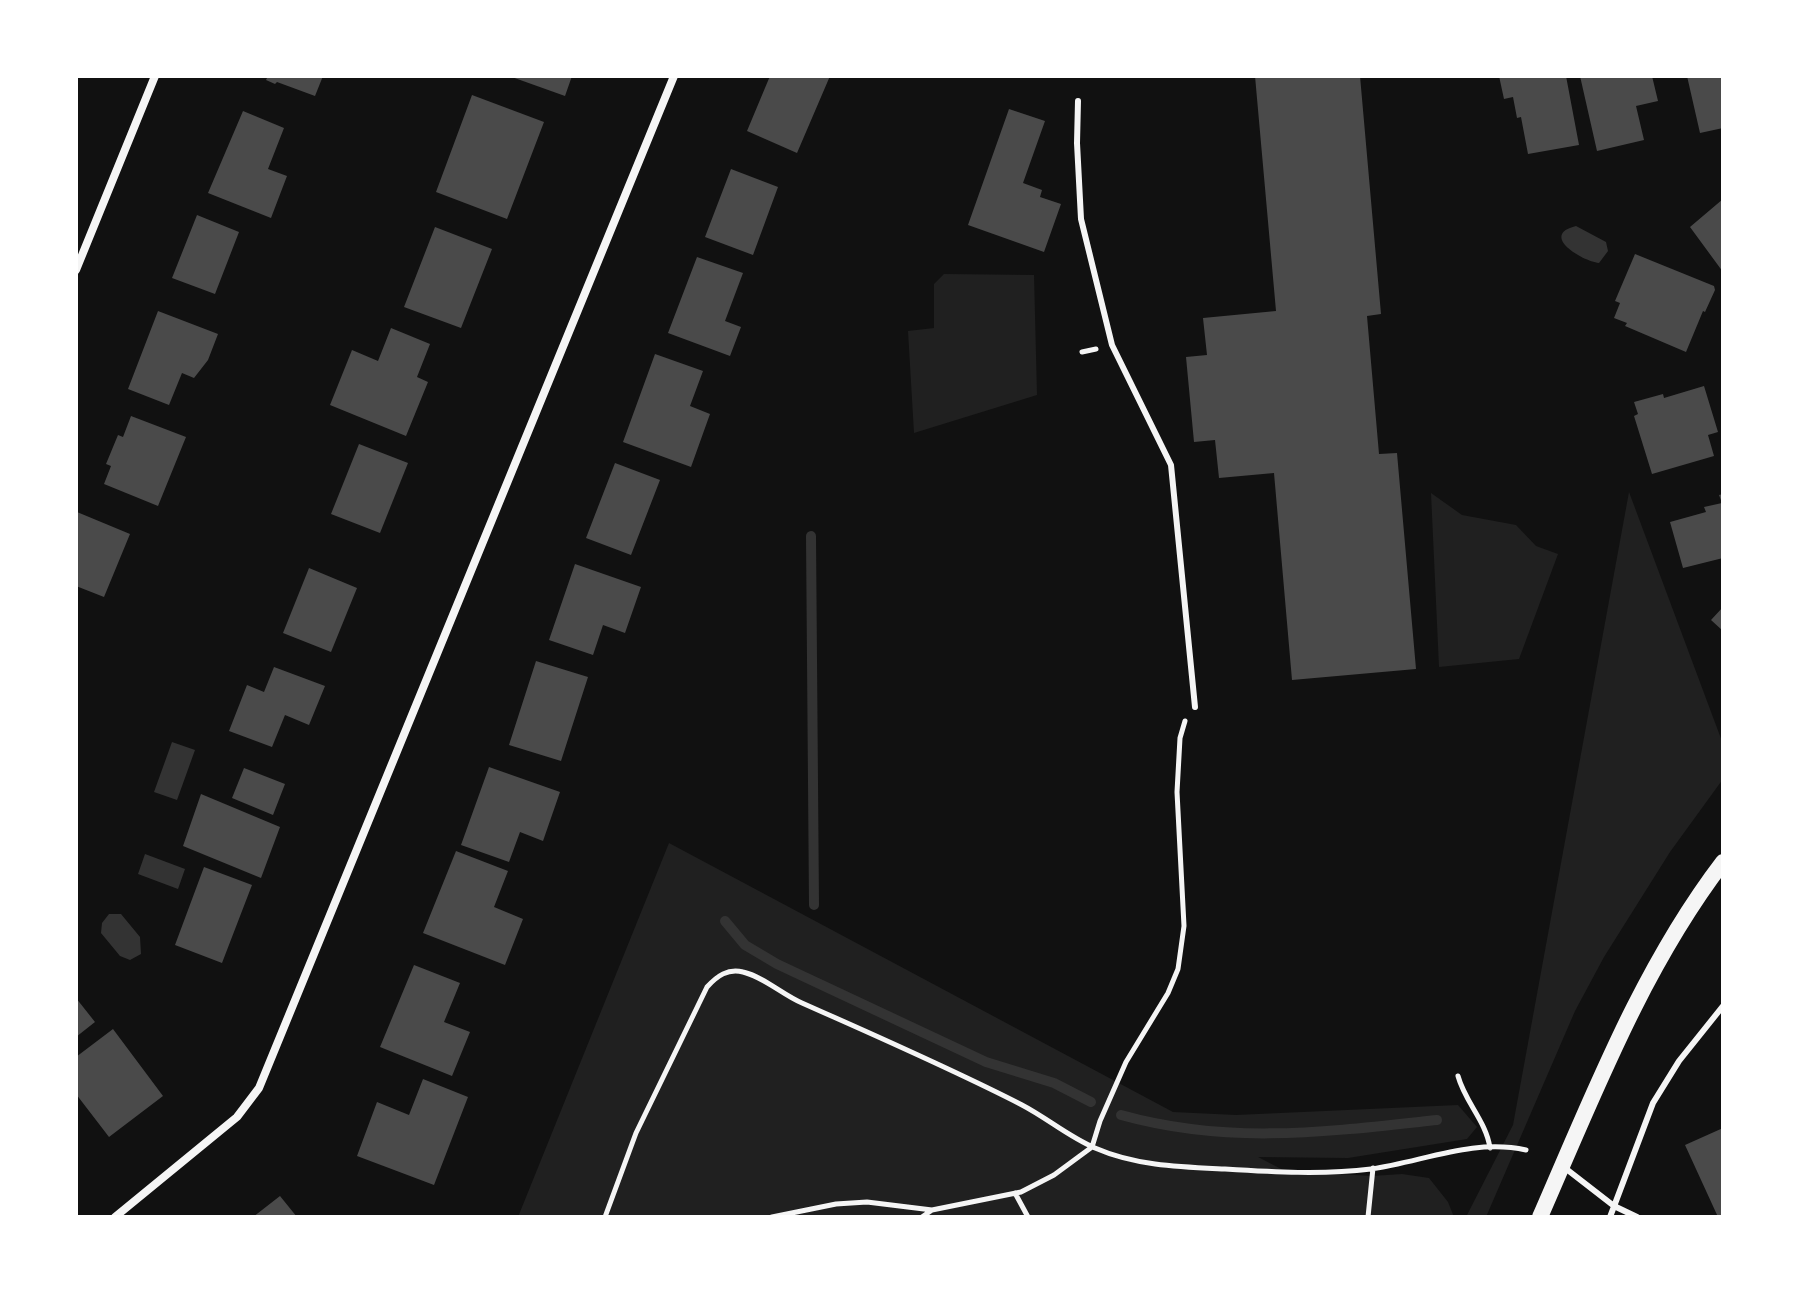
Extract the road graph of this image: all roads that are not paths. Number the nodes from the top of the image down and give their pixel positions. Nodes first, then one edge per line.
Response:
1 (155, 76) edge
2 (674, 76) edge
3 (1078, 101) dead end
4 (76, 270) edge
5 (1195, 707) road end
6 (1723, 862) edge
7 (1722, 1012) edge
8 (1563, 1166) junction
9 (1614, 1206) junction
10 (115, 1217) edge
11 (1540, 1217) edge
12 (1610, 1217) edge
13 (1637, 1217) edge

1 - 4 street
2 - 10 street
3 - 5 lane
6 - 8 main road
7 - 9 lane
8 - 9 lane
8 - 11 main road
9 - 12 lane
9 - 13 lane

